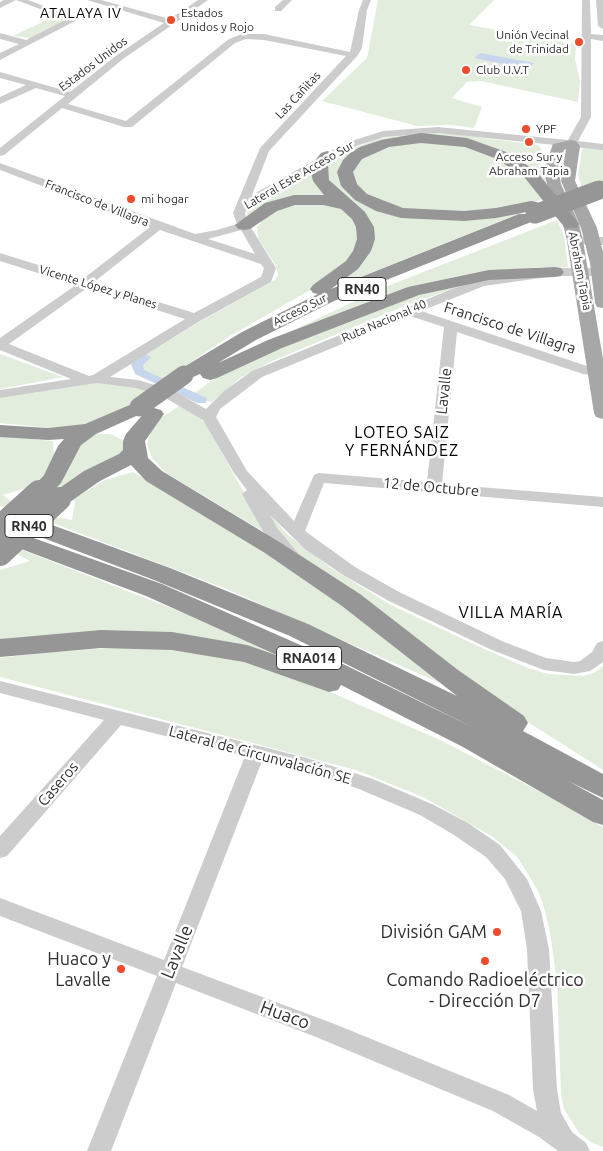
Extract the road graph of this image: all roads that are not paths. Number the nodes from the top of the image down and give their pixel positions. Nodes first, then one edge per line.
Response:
1 (12, 0) edge
2 (20, 0) edge
3 (91, 0) edge
4 (204, 0) edge
5 (288, 0) edge
6 (367, 0) edge
7 (586, 0) edge
8 (600, 0) edge
9 (0, 5) edge
10 (278, 9) dead end
11 (171, 22) junction
12 (603, 26) edge
13 (0, 36) edge
14 (603, 38) edge
15 (587, 39) junction
16 (603, 42) edge
17 (27, 43) junction
18 (353, 55) junction
19 (0, 57) edge
20 (0, 75) edge
21 (35, 85) junction
22 (71, 95) junction
23 (0, 101) edge
24 (61, 105) junction
25 (581, 128) junction
26 (558, 144) junction
27 (603, 146) edge
28 (0, 153) edge
29 (327, 156) junction
30 (0, 166) edge
31 (265, 172) junction
32 (296, 175) junction
33 (599, 192) edge
34 (243, 205) junction
35 (351, 208) junction
36 (535, 213) junction
37 (571, 224) junction
38 (244, 225) junction
39 (158, 226) junction
40 (195, 237) junction
41 (575, 241) junction
42 (597, 241) edge
43 (0, 257) edge
44 (268, 262) junction
45 (579, 271) junction
46 (555, 272) junction
47 (601, 272) edge
48 (86, 283) junction
49 (603, 303) edge
50 (408, 311) junction
51 (195, 318) junction
52 (451, 325) junction
53 (0, 344) edge
54 (233, 344) junction
55 (600, 372) edge
56 (191, 378) junction
57 (92, 379) junction
58 (0, 394) edge
59 (146, 410) junction
60 (603, 413) edge
61 (209, 417) junction
62 (92, 430) junction
63 (0, 431) edge
64 (134, 444) junction
65 (241, 473) junction
66 (434, 487) junction
67 (49, 496) junction
68 (603, 502) edge
69 (0, 515) edge
70 (0, 526) edge
71 (297, 532) junction
72 (0, 533) edge
73 (0, 554) edge
74 (307, 570) junction
75 (603, 647) edge
76 (0, 648) edge
77 (0, 687) edge
78 (117, 717) junction
79 (256, 753) junction
80 (545, 780) junction
81 (603, 786) edge
82 (603, 814) edge
83 (0, 850) edge
84 (503, 862) joint
85 (0, 907) edge
86 (169, 972) junction
87 (571, 1145) edge
88 (99, 1151) edge

1 - 9 street
2 - 17 street
3 - 11 street
4 - 11 street, Estados Unidos
5 - 10 street
6 - 18 street, Las Cañitas
7 - 15 street, Abraham Tapia
8 - 12 street
11 - 22 street, Estados Unidos
13 - 17 street
14 - 15 street
15 - 16 street
15 - 25 street, Abraham Tapia
17 - 19 street
18 - 24 street
18 - 31 street, Las Cañitas
20 - 21 street
21 - 22 street
21 - 23 street
22 - 24 street, Estados Unidos
24 - 28 street, Estados Unidos
25 - 26 street, Abraham Tapia
25 - 27 street, Lateral Este Acceso Sur
26 - 27 street, Lateral Este Acceso Sur
26 - 29 street, Lateral Este Acceso Sur
26 - 37 main road, Abraham Tapia
26 - 42 main road, Abraham Tapia
29 - 32 street, Lateral Este Acceso Sur
29 - 35 highway
30 - 39 street, Francisco de Villagra
31 - 32 street
31 - 34 street, Las Cañitas
32 - 34 street, Lateral Este Acceso Sur
33 - 36 highway, Acceso Sur / RN40
34 - 38 street, Lateral Este Acceso Sur
35 - 38 highway
35 - 54 highway
36 - 37 highway
36 - 54 highway, Acceso Sur / RN40
36 - 56 highway, Acceso Sur / RN40
37 - 41 main road, Abraham Tapia
38 - 40 street, Francisco de Villagra
38 - 44 street, Lateral Este Acceso Sur
39 - 40 street, Francisco de Villagra
39 - 48 street
40 - 44 street, Francisco de Villagra
41 - 42 street
41 - 45 main road, Abraham Tapia
42 - 47 main road, Abraham Tapia
43 - 48 street, Vicente López y Planes
44 - 51 street
45 - 46 street, Ruta Nacional 40
45 - 47 street, Ruta Nacional 40
45 - 55 main road, Abraham Tapia
46 - 50 street, Ruta Nacional 40
46 - 56 highway
47 - 49 main road, Abraham Tapia
48 - 51 street, Vicente López y Planes
48 - 53 street
50 - 52 street, Francisco de Villagra
50 - 61 street, Ruta Nacional 40
51 - 57 street
52 - 55 street, Francisco de Villagra
52 - 66 street, Lavalle
53 - 57 street
54 - 56 highway, Acceso Sur / RN40
55 - 60 main road, Abraham Tapia
56 - 59 highway, Acceso Sur / RN40
57 - 58 street
57 - 61 street
59 - 62 highway, Acceso Sur / RN40
59 - 64 highway, Acceso Sur / RN40
61 - 65 street
62 - 63 highway
62 - 64 highway
62 - 67 highway, Acceso Sur / RN40
64 - 67 highway, Acceso Sur / RN40
64 - 74 highway
65 - 71 street
65 - 74 street
66 - 68 street, 12 de Octubre
66 - 71 street, 12 de Octubre
67 - 70 highway, Acceso Sur / RN40, bridge
67 - 73 highway, Acceso Sur / RN40, bridge
69 - 81 highway, RNA014
71 - 75 street
72 - 80 highway, RNA014
74 - 81 highway
76 - 80 highway
77 - 78 street, Lateral de Circunvalación SE
78 - 79 street, Lateral de Circunvalación SE
78 - 83 street, Caseros
79 - 84 street, Lateral de Circunvalación SE
79 - 86 street, Lavalle
80 - 82 highway, RNA014
84 - 87 street
85 - 86 street, Huaco
86 - 87 street, Huaco
86 - 88 street, Lavalle

